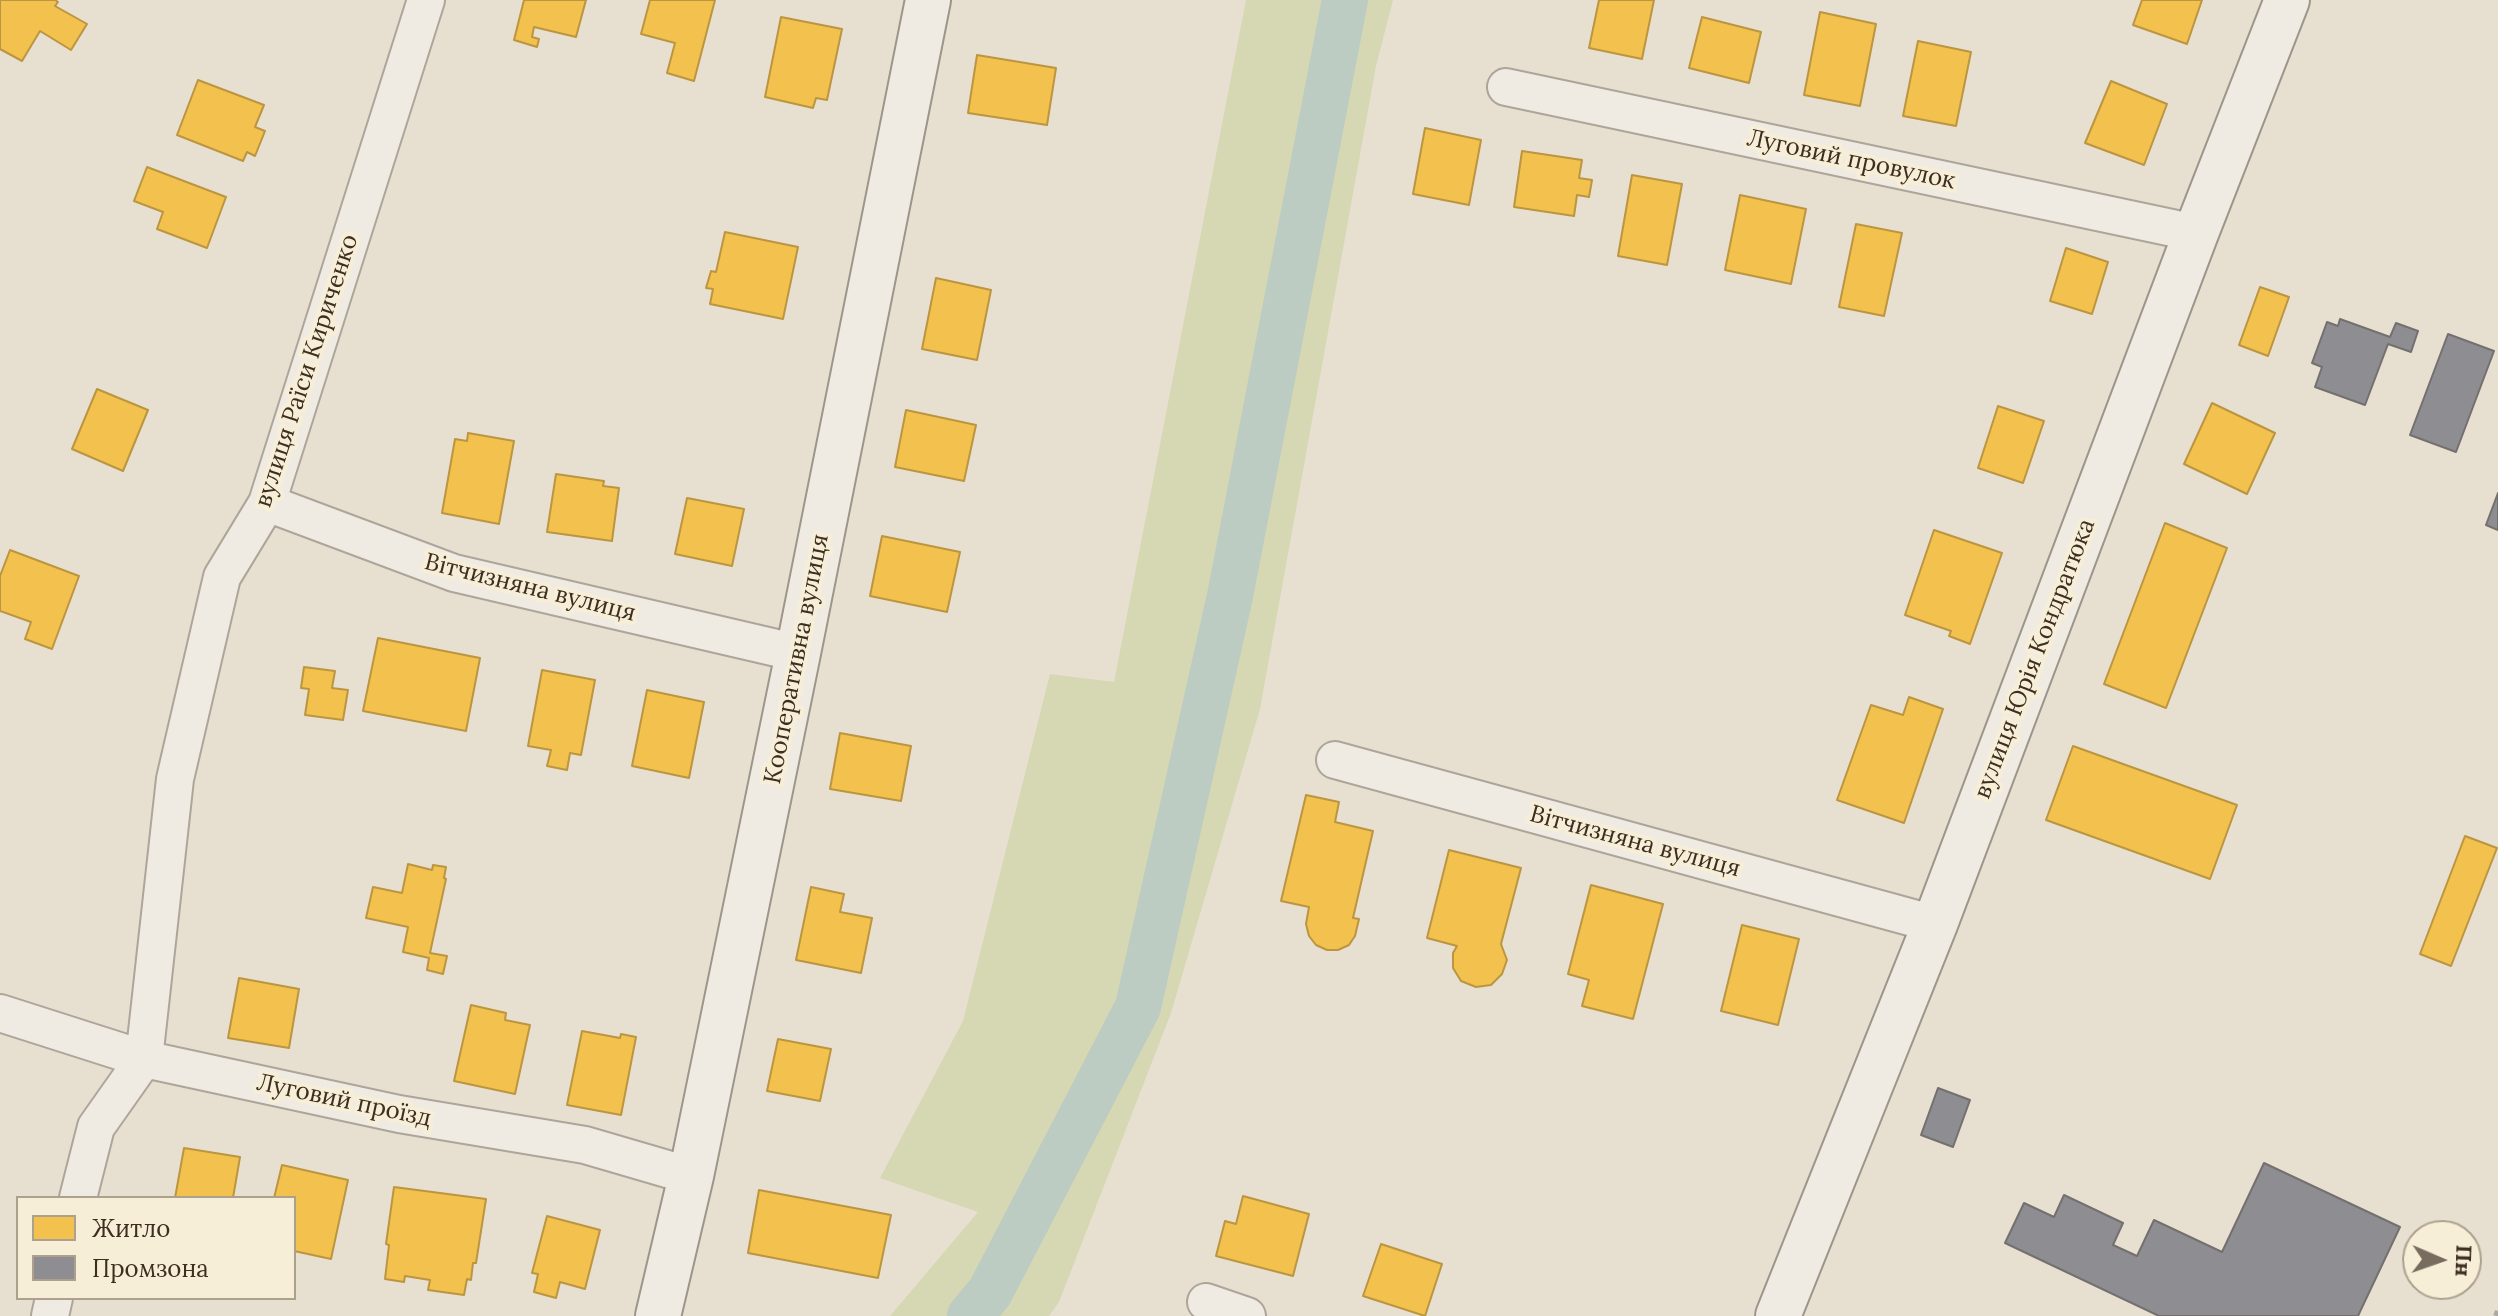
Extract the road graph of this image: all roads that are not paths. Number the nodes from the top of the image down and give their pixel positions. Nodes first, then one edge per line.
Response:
1 (426, 0) edge
2 (928, 0) edge
3 (2287, 0) edge
4 (1506, 87) dead end
5 (2196, 233) junction
6 (267, 503) junction
7 (798, 653) junction
8 (1335, 760) dead end
9 (1935, 924) junction
10 (0, 1013) edge
11 (144, 1059) junction
12 (691, 1176) junction
13 (79, 1196) edge
14 (1206, 1302) dead end
15 (658, 1316) edge
16 (1247, 1316) edge
17 (1778, 1316) edge

1 - 6 street, вулиця Раїси Кириченко
2 - 7 street, Кооперативна вулиця
3 - 5 street, вулиця Юрія Кондратюка
4 - 5 street, Луговий провулок
5 - 9 street, вулиця Юрія Кондратюка
6 - 7 street, Вітчизняна вулиця
6 - 11 street, вулиця Раїси Кириченко
7 - 12 street, Кооперативна вулиця
8 - 9 street, Вітчизняна вулиця
9 - 17 street, вулиця Юрія Кондратюка
10 - 11 street, Луговий проїзд
11 - 12 street, Луговий проїзд
11 - 13 street, вулиця Раїси Кириченко
12 - 15 street, Кооперативна вулиця
14 - 16 street

